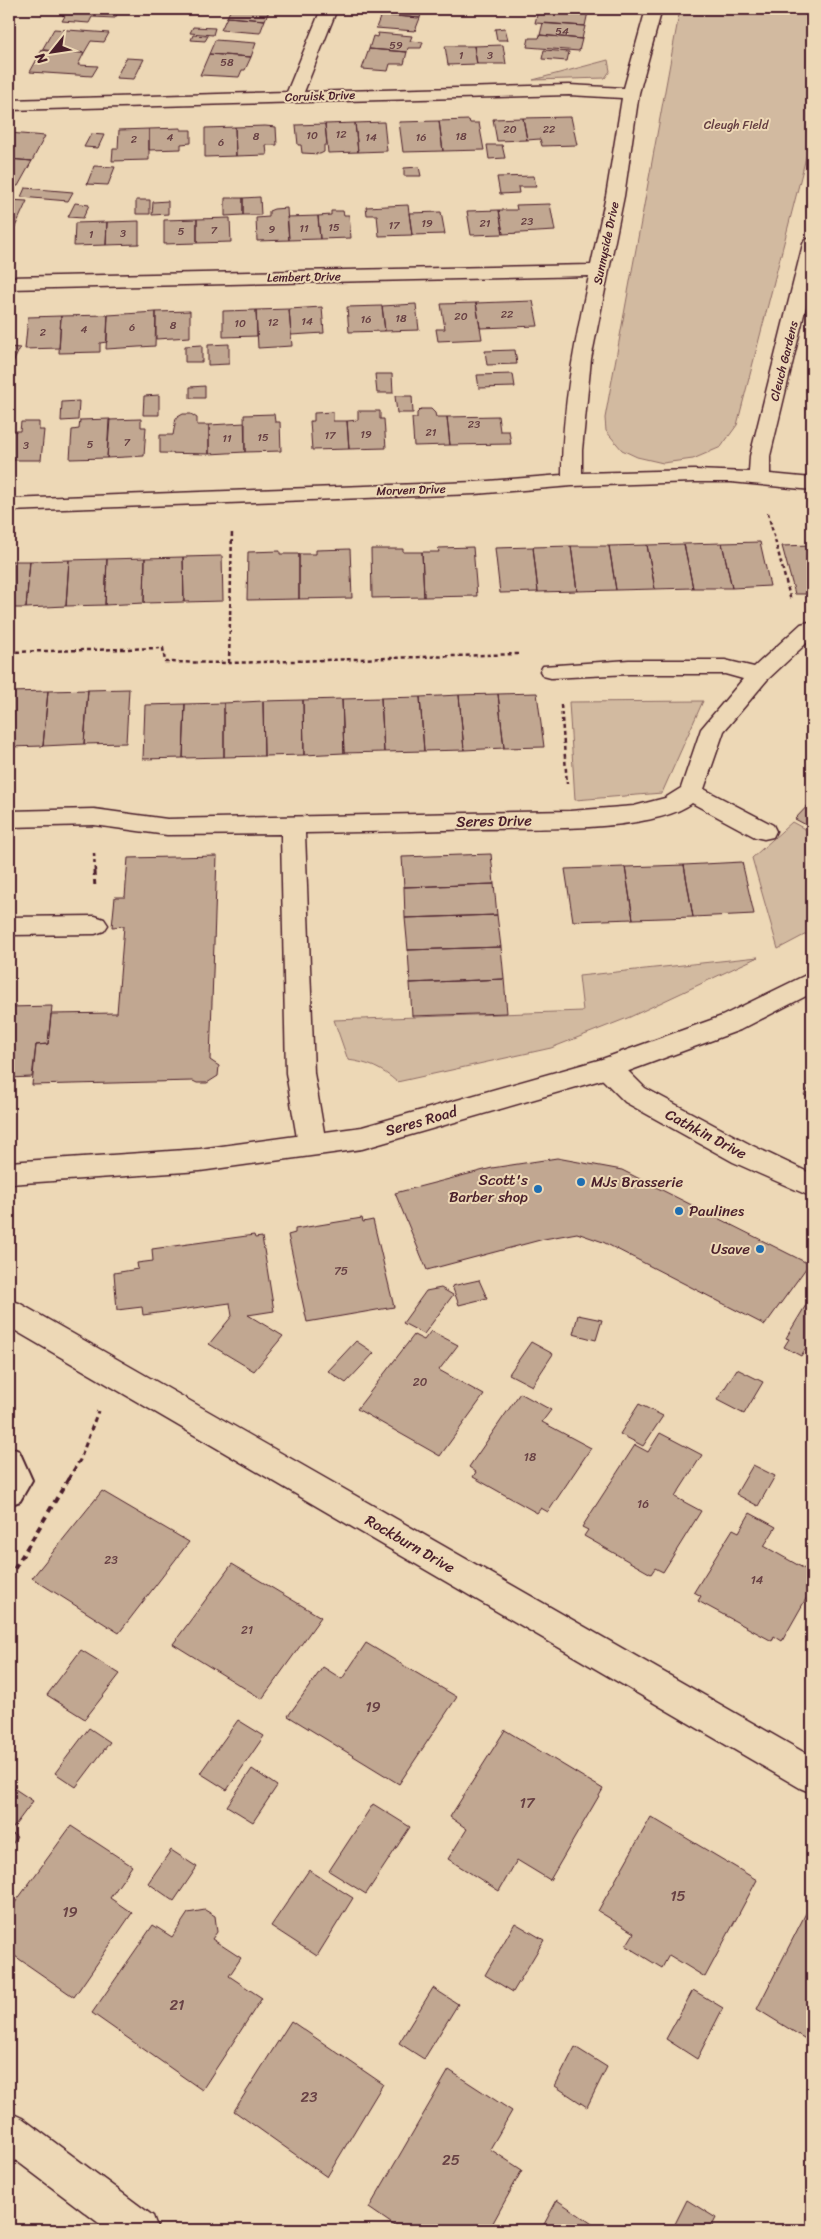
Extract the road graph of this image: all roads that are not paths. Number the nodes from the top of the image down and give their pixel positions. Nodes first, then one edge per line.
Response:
1 (328, 9) edge
2 (654, 9) edge
3 (632, 93) junction
4 (294, 97) junction
5 (9, 105) edge
6 (812, 244) edge
7 (600, 270) junction
8 (9, 283) edge
9 (759, 478) junction
10 (572, 480) junction
11 (812, 484) edge
12 (9, 505) edge
13 (809, 629) road end
14 (550, 671) road end
15 (759, 675) junction
16 (691, 792) junction
17 (9, 819) edge
18 (293, 826) junction
19 (764, 831) dead end
20 (95, 925) road end
21 (9, 926) edge
22 (812, 982) edge
23 (608, 1068) junction
24 (312, 1144) junction
25 (9, 1173) edge
26 (812, 1186) edge
27 (9, 1312) edge
28 (9, 1460) edge
29 (9, 1492) edge
30 (812, 1776) edge
31 (9, 2131) edge
32 (139, 2230) edge

1 - 4 street
2 - 3 street, Sunnyside Drive
3 - 4 street, Coruisk Drive
3 - 7 street, Sunnyside Drive
4 - 5 street, Coruisk Drive
6 - 9 street, Cleuch Gardens
7 - 8 street, Lembert Drive
7 - 10 street, Sunnyside Drive
9 - 10 street, Morven Drive
9 - 11 street, Morven Drive
10 - 12 street, Morven Drive
13 - 15 street
14 - 15 street
15 - 16 street
16 - 18 street, Seres Drive
16 - 19 street
17 - 18 street, Seres Drive
18 - 24 street
20 - 21 street
22 - 23 street, Seres Road
23 - 24 street, Seres Road
23 - 26 street, Cathkin Drive
24 - 25 street, Seres Road
27 - 30 street, Rockburn Drive
28 - 29 lane
31 - 32 street

